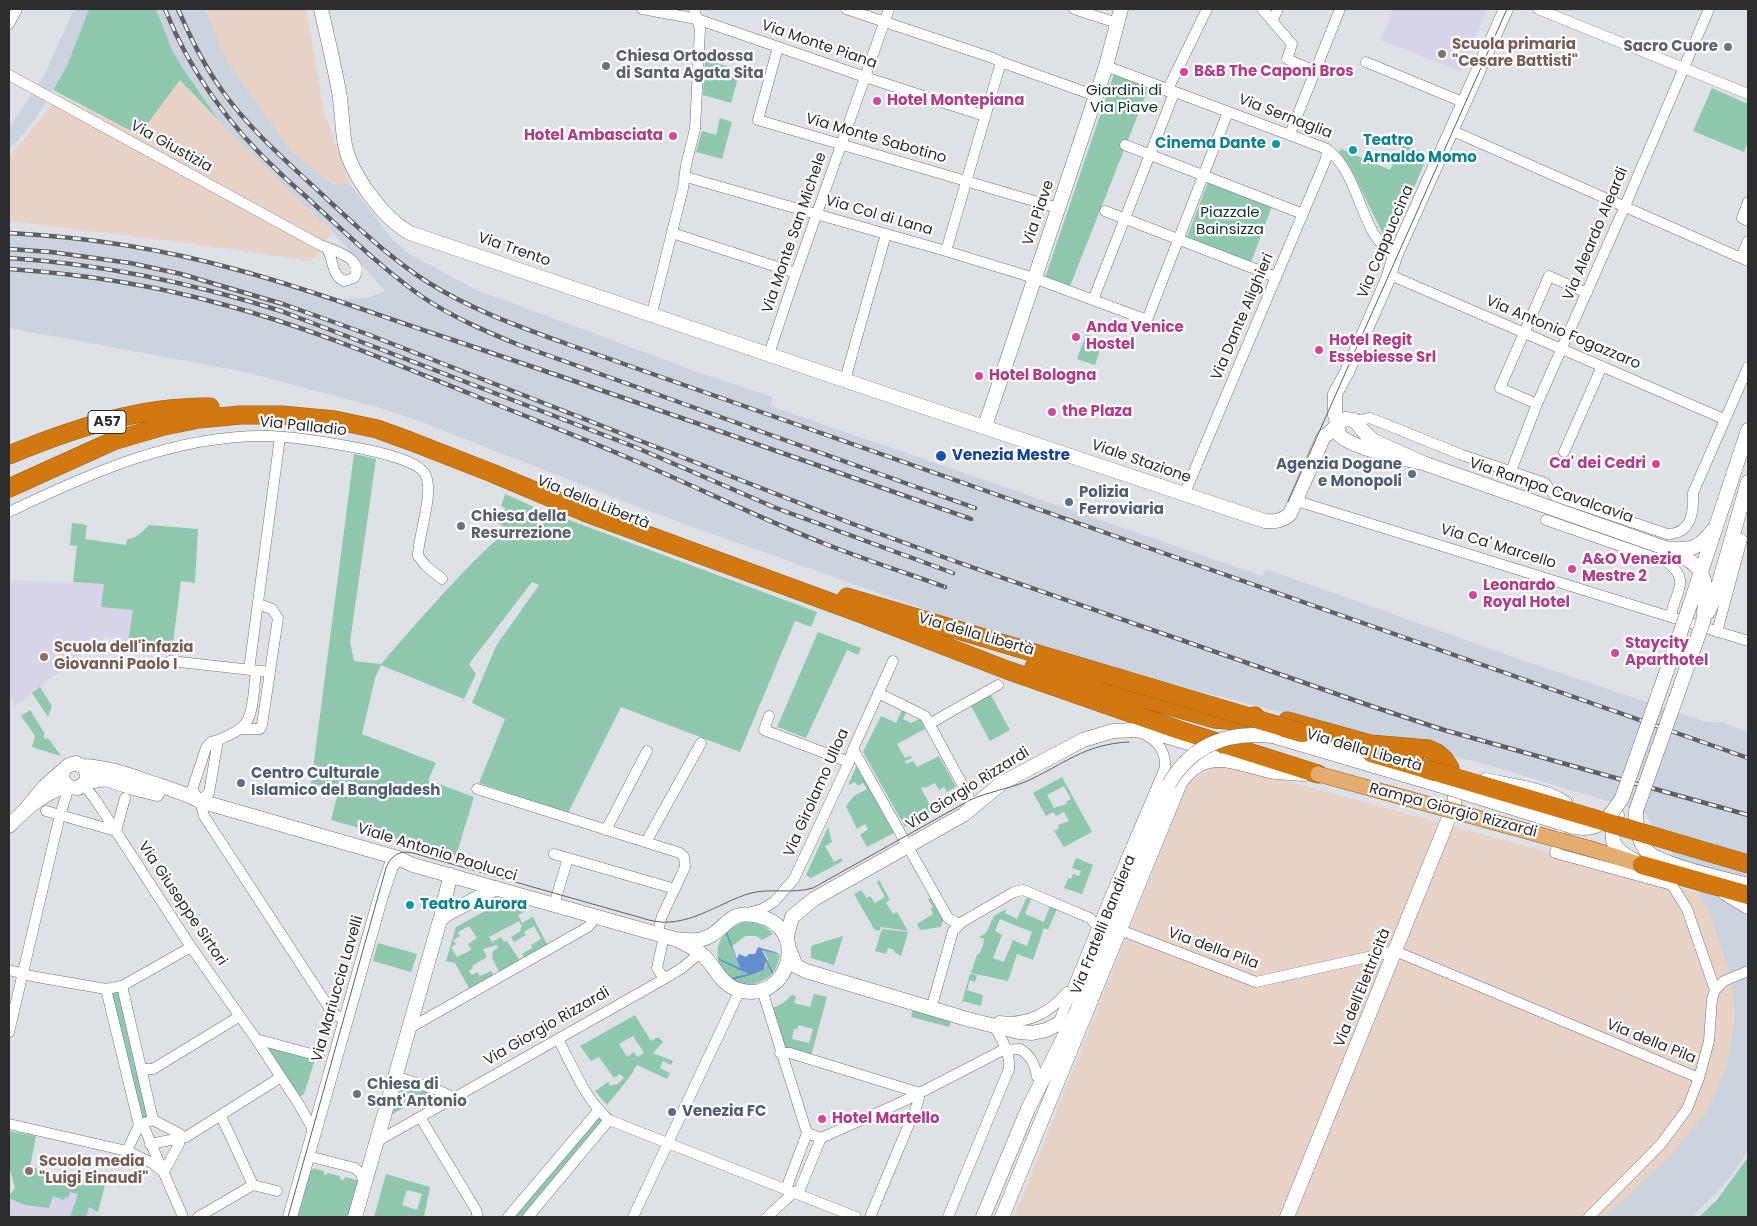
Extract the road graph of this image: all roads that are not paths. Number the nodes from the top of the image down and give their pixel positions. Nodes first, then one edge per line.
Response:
1 (17, 9) edge
2 (321, 9) edge
3 (642, 9) edge
4 (846, 9) edge
5 (889, 9) edge
6 (1074, 9) edge
7 (1122, 9) edge
8 (1206, 9) edge
9 (1262, 9) edge
10 (1278, 9) edge
11 (1340, 9) edge
12 (1506, 9) edge
13 (1538, 9) edge
14 (1709, 9) edge
15 (695, 14) edge
16 (1272, 21) junction
17 (9, 24) edge
18 (1118, 24) junction
19 (883, 25) junction
20 (778, 47) junction
21 (1001, 62) junction
22 (1370, 64) dead end
23 (1106, 66) junction
24 (1684, 68) junction
25 (1315, 71) junction
26 (9, 75) edge
27 (865, 77) junction
28 (1170, 92) junction
29 (1748, 94) edge
30 (1096, 96) junction
31 (1465, 103) junction
32 (1228, 112) junction
33 (985, 116) junction
34 (1453, 131) junction
35 (1290, 134) junction
36 (841, 145) junction
37 (1125, 146) dead end
38 (1327, 149) junction
39 (1150, 155) junction
40 (686, 176) junction
41 (1207, 178) junction
42 (967, 180) junction
43 (1748, 202) edge
44 (1625, 206) junction
45 (1058, 208) junction
46 (1105, 210) dead end
47 (820, 214) junction
48 (1302, 214) junction
49 (1125, 218) junction
50 (1748, 221) edge
51 (672, 233) junction
52 (886, 234) junction
53 (1184, 239) junction
54 (1748, 241) edge
55 (323, 246) dead end
56 (946, 251) junction
57 (1744, 259) edge
58 (1392, 264) junction
59 (796, 272) junction
60 (1276, 277) junction
61 (1034, 278) junction
62 (1587, 292) junction
63 (1093, 300) junction
64 (652, 314) junction
65 (1524, 333) junction
66 (1563, 349) junction
67 (769, 354) junction
68 (1602, 366) junction
69 (1748, 367) edge
70 (1347, 372) junction
71 (844, 380) junction
72 (1537, 404) junction
73 (210, 407) junction
74 (1724, 419) junction
75 (1355, 422) junction
76 (985, 426) junction
77 (1748, 430) edge
78 (1341, 432) junction
79 (280, 437) junction
80 (1564, 452) dead end
81 (9, 456) edge
82 (1423, 463) junction
83 (1511, 471) junction
84 (9, 478) edge
85 (1748, 482) edge
86 (9, 488) edge
87 (1184, 495) junction
88 (1297, 501) junction
89 (9, 512) edge
90 (1546, 520) dead end
91 (1718, 522) junction
92 (1742, 539) dead end
93 (1668, 549) junction
94 (1701, 573) junction
95 (442, 579) dead end
96 (820, 589) junction
97 (258, 604) junction
98 (1690, 605) junction
99 (1671, 617) junction
100 (1703, 622) junction
101 (1717, 632) junction
102 (1748, 641) edge
103 (893, 661) dead end
104 (170, 662) dead end
105 (252, 670) junction
106 (270, 672) junction
107 (998, 685) dead end
108 (878, 693) junction
109 (769, 716) dead end
110 (929, 724) junction
111 (240, 729) junction
112 (1136, 730) junction
113 (1303, 734) junction
114 (1273, 736) junction
115 (218, 740) junction
116 (701, 743) dead end
117 (853, 749) junction
118 (1345, 750) junction
119 (647, 751) dead end
120 (849, 762) junction
121 (82, 766) junction
122 (1165, 768) junction
123 (1450, 768) junction
124 (1426, 769) junction
125 (63, 770) junction
126 (1318, 774) junction
127 (1184, 778) junction
128 (1439, 785) junction
129 (76, 786) junction
130 (477, 789) dead end
131 (124, 798) dead end
132 (1622, 798) junction
133 (200, 801) junction
134 (26, 809) junction
135 (46, 810) dead end
136 (970, 810) junction
137 (1636, 811) junction
138 (60, 815) junction
139 (11, 822) edge
140 (606, 830) junction
141 (116, 831) junction
142 (646, 842) junction
143 (908, 846) junction
144 (1615, 846) junction
145 (1588, 848) junction
146 (554, 854) dead end
147 (398, 858) junction
148 (568, 858) junction
149 (1748, 864) edge
150 (1642, 865) junction
151 (451, 875) junction
152 (1706, 884) junction
153 (1748, 885) edge
154 (496, 888) junction
155 (675, 889) junction
156 (1748, 895) edge
157 (554, 905) junction
158 (1748, 907) edge
159 (744, 915) junction
160 (442, 917) junction
161 (596, 917) junction
162 (959, 924) junction
163 (1098, 926) junction
164 (719, 929) junction
165 (1120, 930) junction
166 (665, 936) junction
167 (787, 936) junction
168 (191, 947) junction
169 (790, 950) junction
170 (1395, 952) junction
171 (700, 953) junction
172 (684, 966) junction
173 (714, 969) junction
174 (9, 970) edge
175 (1748, 972) edge
176 (22, 974) junction
177 (664, 979) junction
178 (122, 986) junction
179 (1078, 987) junction
180 (106, 989) junction
181 (740, 990) junction
182 (762, 990) junction
183 (1715, 990) junction
184 (931, 1009) junction
185 (240, 1016) junction
186 (967, 1019) junction
187 (346, 1022) junction
188 (1058, 1024) junction
189 (994, 1026) junction
190 (408, 1029) junction
191 (9, 1032) edge
192 (256, 1039) junction
193 (558, 1039) junction
194 (1007, 1050) junction
195 (780, 1053) junction
196 (319, 1056) dead end
197 (142, 1069) junction
198 (395, 1076) junction
199 (281, 1077) junction
200 (1037, 1077) junction
201 (1699, 1078) junction
202 (920, 1093) junction
203 (455, 1098) junction
204 (1028, 1109) junction
205 (598, 1111) junction
206 (221, 1116) junction
207 (420, 1117) junction
208 (153, 1120) junction
209 (609, 1120) junction
210 (9, 1124) edge
211 (140, 1124) junction
212 (314, 1131) junction
213 (806, 1133) junction
214 (821, 1138) junction
215 (180, 1139) junction
216 (376, 1142) junction
217 (668, 1143) junction
218 (150, 1144) junction
219 (127, 1151) junction
220 (308, 1156) junction
221 (371, 1158) junction
222 (355, 1168) junction
223 (161, 1170) junction
224 (364, 1182) junction
225 (253, 1185) junction
226 (794, 1189) junction
227 (277, 1191) dead end
228 (183, 1217) edge
229 (198, 1217) edge
230 (290, 1217) edge
231 (355, 1217) edge
232 (478, 1217) edge
233 (508, 1217) edge
234 (528, 1217) edge
235 (633, 1217) edge
236 (767, 1217) edge
237 (856, 1217) edge
238 (870, 1217) edge
239 (948, 1217) edge
240 (983, 1217) edge
241 (1002, 1217) edge
242 (1287, 1217) edge
243 (1589, 1217) edge

1 - 17 street
2 - 64 street, Via Trento
3 - 15 street, Via Monte Piana
4 - 19 street
5 - 19 street, Via Monte San Michele
6 - 18 street
7 - 18 street, Via Piave
8 - 28 street
9 - 16 street
10 - 16 street
11 - 25 street
12 - 31 street, Via Cappuccina
13 - 24 street
14 - 24 street, Via Aleardo Aleardi
15 - 20 street, Via Monte Piana
15 - 40 street
16 - 25 street
18 - 23 street, Via Piave
19 - 21 street
19 - 27 street, Via Monte San Michele
20 - 27 street, Via Monte Piana
20 - 36 street, Via Monte Sabotino
21 - 30 street
21 - 33 street
22 - 31 street
23 - 28 street, Via Sernaglia
23 - 30 street, Via Piave
24 - 29 street
24 - 44 street, Via Aleardo Aleardi
25 - 35 street
26 - 55 street, Via Giustizia
27 - 33 street, Via Monte Piana
27 - 36 street, Via Monte San Michele
28 - 32 street, Via Sernaglia
28 - 39 street
30 - 45 street, Via Piave
31 - 34 street, Via Cappuccina
32 - 35 street, Via Sernaglia
32 - 41 street
33 - 42 street
34 - 44 street
34 - 58 street, Via Cappuccina
35 - 38 street, Via Sernaglia
36 - 42 street, Via Monte Sabotino
36 - 47 street, Via Monte San Michele
37 - 39 street
38 - 48 street, Via Dante Alighieri
38 - 58 street, Via Sernaglia
39 - 41 street
39 - 49 street
40 - 47 street, Via Col di Lana
40 - 51 street
41 - 48 street
41 - 53 street
42 - 45 street, Via Monte Sabotino
42 - 56 street
43 - 50 street
44 - 57 street
44 - 62 street, Via Aleardo Aleardi
45 - 61 street, Via Piave
46 - 49 street
47 - 52 street, Via Col di Lana
47 - 59 street, Via Monte San Michele
48 - 60 street, Via Dante Alighieri
49 - 53 street
49 - 63 street
51 - 59 street
51 - 64 street
52 - 56 street, Via Col di Lana
52 - 71 street
53 - 60 street
53 - 63 street, Via Col di Lana
54 - 57 street
56 - 61 street, Via Col di Lana
58 - 65 street, Via Antonio Fogazzaro
58 - 70 street, Via Cappuccina
59 - 67 street, Via Monte San Michele
60 - 87 street, Via Dante Alighieri
61 - 63 street, Via Col di Lana
61 - 76 street, Via Piave
62 - 65 street
62 - 66 street, Via Aleardo Aleardi
64 - 67 street, Via Trento
65 - 66 street, Via Antonio Fogazzaro
65 - 72 street
66 - 68 street, Via Antonio Fogazzaro
66 - 72 street, Via Aleardo Aleardi
67 - 71 street, Via Trento
68 - 74 street, Via Antonio Fogazzaro
68 - 80 street
69 - 74 street
70 - 75 street, Via Cappuccina
70 - 78 street, Via Cappuccina
71 - 76 street, Viale Stazione
72 - 83 street, Via Aleardo Aleardi
73 - 81 highway, A57
73 - 84 highway
73 - 96 highway, Via della Libertà
74 - 83 street, Via Rampa Cavalcavia
75 - 78 street
75 - 78 street
75 - 82 street, Via Rampa Cavalcavia
75 - 83 street, Via Rampa Cavalcavia
76 - 87 street, Viale Stazione
77 - 91 street
78 - 82 street, Via Rampa Cavalcavia
78 - 88 street
79 - 89 street, Via Palladio
79 - 95 street, Via Palladio
79 - 97 street
82 - 93 street, Via Rampa Cavalcavia
85 - 100 street
86 - 126 highway, Via della Libertà
87 - 88 street, Viale Stazione
88 - 99 street, Via Ca' Marcello
90 - 99 street
91 - 93 street
91 - 94 street
92 - 101 street
93 - 94 street
93 - 98 street
94 - 98 street
94 - 100 street
96 - 113 highway, Via della Libertà, bridge
96 - 123 highway
97 - 105 street
97 - 106 street
98 - 132 street, bridge
99 - 101 street, Via Ca' Marcello
100 - 137 street, bridge
101 - 102 street, Via Ca' Marcello
103 - 108 street, Via Girolamo Ulloa
104 - 105 street
105 - 106 street
105 - 111 street
106 - 111 street
107 - 110 street
108 - 110 street
108 - 117 street, Via Girolamo Ulloa
109 - 120 street
110 - 136 street
111 - 115 street
112 - 122 street
112 - 126 street, Via Giorgio Rizzardi
112 - 136 street, Via Giorgio Rizzardi
113 - 118 street
113 - 124 highway, Via della Libertà
114 - 118 street, Via Fratelli Bandiera
114 - 128 street
114 - 179 street, Via Fratelli Bandiera, bridge
115 - 133 street
115 - 133 street
116 - 142 street
117 - 120 street, Via Girolamo Ulloa
117 - 143 street
118 - 124 street, Via Fratelli Bandiera
118 - 128 street
119 - 140 street
120 - 159 street, Via Girolamo Ulloa
121 - 125 street
121 - 129 street
121 - 133 street, Viale Antonio Paolucci
122 - 127 street
122 - 163 street, Via Fratelli Bandiera
123 - 170 street, Via dell'Elettricità
123 - 183 street, Via della Pila
124 - 149 highway, Via della Libertà, bridge
125 - 129 street
125 - 134 street
126 - 127 street, Via Fratelli Bandiera
126 - 145 main road, Rampa Giorgio Rizzardi, bridge
127 - 165 street, Via Fratelli Bandiera
128 - 132 street, bridge
129 - 133 street, Viale Antonio Paolucci
129 - 134 street
129 - 138 street
129 - 141 street, Via Giuseppe Sirtori
130 - 140 street
131 - 141 street
132 - 144 street, bridge
133 - 147 street, Viale Antonio Paolucci
133 - 187 street
134 - 139 street
135 - 138 street
136 - 143 street, Via Giorgio Rizzardi
137 - 144 street
137 - 153 street, bridge
138 - 141 street
138 - 176 street
140 - 142 street
141 - 168 street, Via Giuseppe Sirtori
142 - 155 street
143 - 162 street
143 - 167 street, Via Giorgio Rizzardi
144 - 145 street, Rampa Giorgio Rizzardi
144 - 150 street, Rampa Giorgio Rizzardi
145 - 150 main road, Rampa Giorgio Rizzardi
146 - 148 street
147 - 151 street, Viale Antonio Paolucci
147 - 187 street, Via Mariuccia Lavelli
148 - 155 street
148 - 157 street
150 - 152 highway, Rampa Giorgio Rizzardi
151 - 154 street, Viale Antonio Paolucci
151 - 160 street
152 - 156 highway, Rampa Giorgio Rizzardi
152 - 158 street
154 - 157 street, Viale Antonio Paolucci
154 - 160 street
155 - 166 street
157 - 161 street, Viale Antonio Paolucci
159 - 164 street
159 - 167 street
160 - 190 street
161 - 166 street, Viale Antonio Paolucci
161 - 190 street
162 - 163 street
162 - 184 street
163 - 179 street, Via Fratelli Bandiera
164 - 166 street
164 - 171 street
164 - 173 street
165 - 170 street, Via della Pila
165 - 241 street, Via Fratelli Bandiera
166 - 171 street
166 - 172 street
166 - 177 street
167 - 169 street
168 - 178 street
168 - 185 street, Via Giuseppe Sirtori
169 - 182 street
169 - 184 street
170 - 201 street, Via della Pila
170 - 242 street, Via dell'Elettricità
171 - 172 street, Via Giorgio Rizzardi
171 - 173 street
172 - 173 street
172 - 177 street, Via Giorgio Rizzardi
173 - 181 street
174 - 176 street
175 - 183 street
176 - 180 street
176 - 191 street
177 - 193 street, Via Giorgio Rizzardi
178 - 180 street
178 - 197 street
179 - 186 street
179 - 188 street, Via Fratelli Bandiera
179 - 204 street, Via Fratelli Bandiera
180 - 211 street
181 - 182 street
181 - 217 street
182 - 195 street
183 - 201 street, Via della Pila
184 - 186 street
185 - 192 street, Via Giuseppe Sirtori
185 - 197 street
186 - 189 street
187 - 212 street, Via Mariuccia Lavelli
188 - 189 street
188 - 200 street, Via Fratelli Bandiera
189 - 194 street
190 - 198 street
192 - 196 street
192 - 199 street, Via Giuseppe Sirtori
193 - 203 street, Via Giorgio Rizzardi
193 - 205 street
194 - 200 street
194 - 202 street
194 - 239 street
195 - 202 street
195 - 213 street
197 - 208 street
198 - 203 street
198 - 216 street
199 - 206 street
199 - 212 street, Via Giuseppe Sirtori
200 - 204 street, Via Fratelli Bandiera
201 - 243 street
202 - 214 street
202 - 238 street
203 - 207 street, Via Giorgio Rizzardi
204 - 240 street, Via Fratelli Bandiera
205 - 209 street
205 - 233 street
206 - 215 street
206 - 225 street
207 - 216 street, Via Giorgio Rizzardi
207 - 232 street
208 - 211 street
208 - 215 street
209 - 217 street
209 - 234 street
210 - 219 street
211 - 218 street
211 - 219 street
212 - 220 street, Via Mariuccia Lavelli
213 - 214 street
213 - 226 street
214 - 226 street
215 - 218 street
215 - 223 street
216 - 221 street
217 - 226 street
217 - 235 street
218 - 223 street
219 - 223 street
220 - 222 street
220 - 230 street, Via Mariuccia Lavelli
221 - 222 street
221 - 224 street
222 - 224 street
223 - 228 street
224 - 231 street
225 - 227 street
225 - 229 street
226 - 236 street
226 - 237 street

